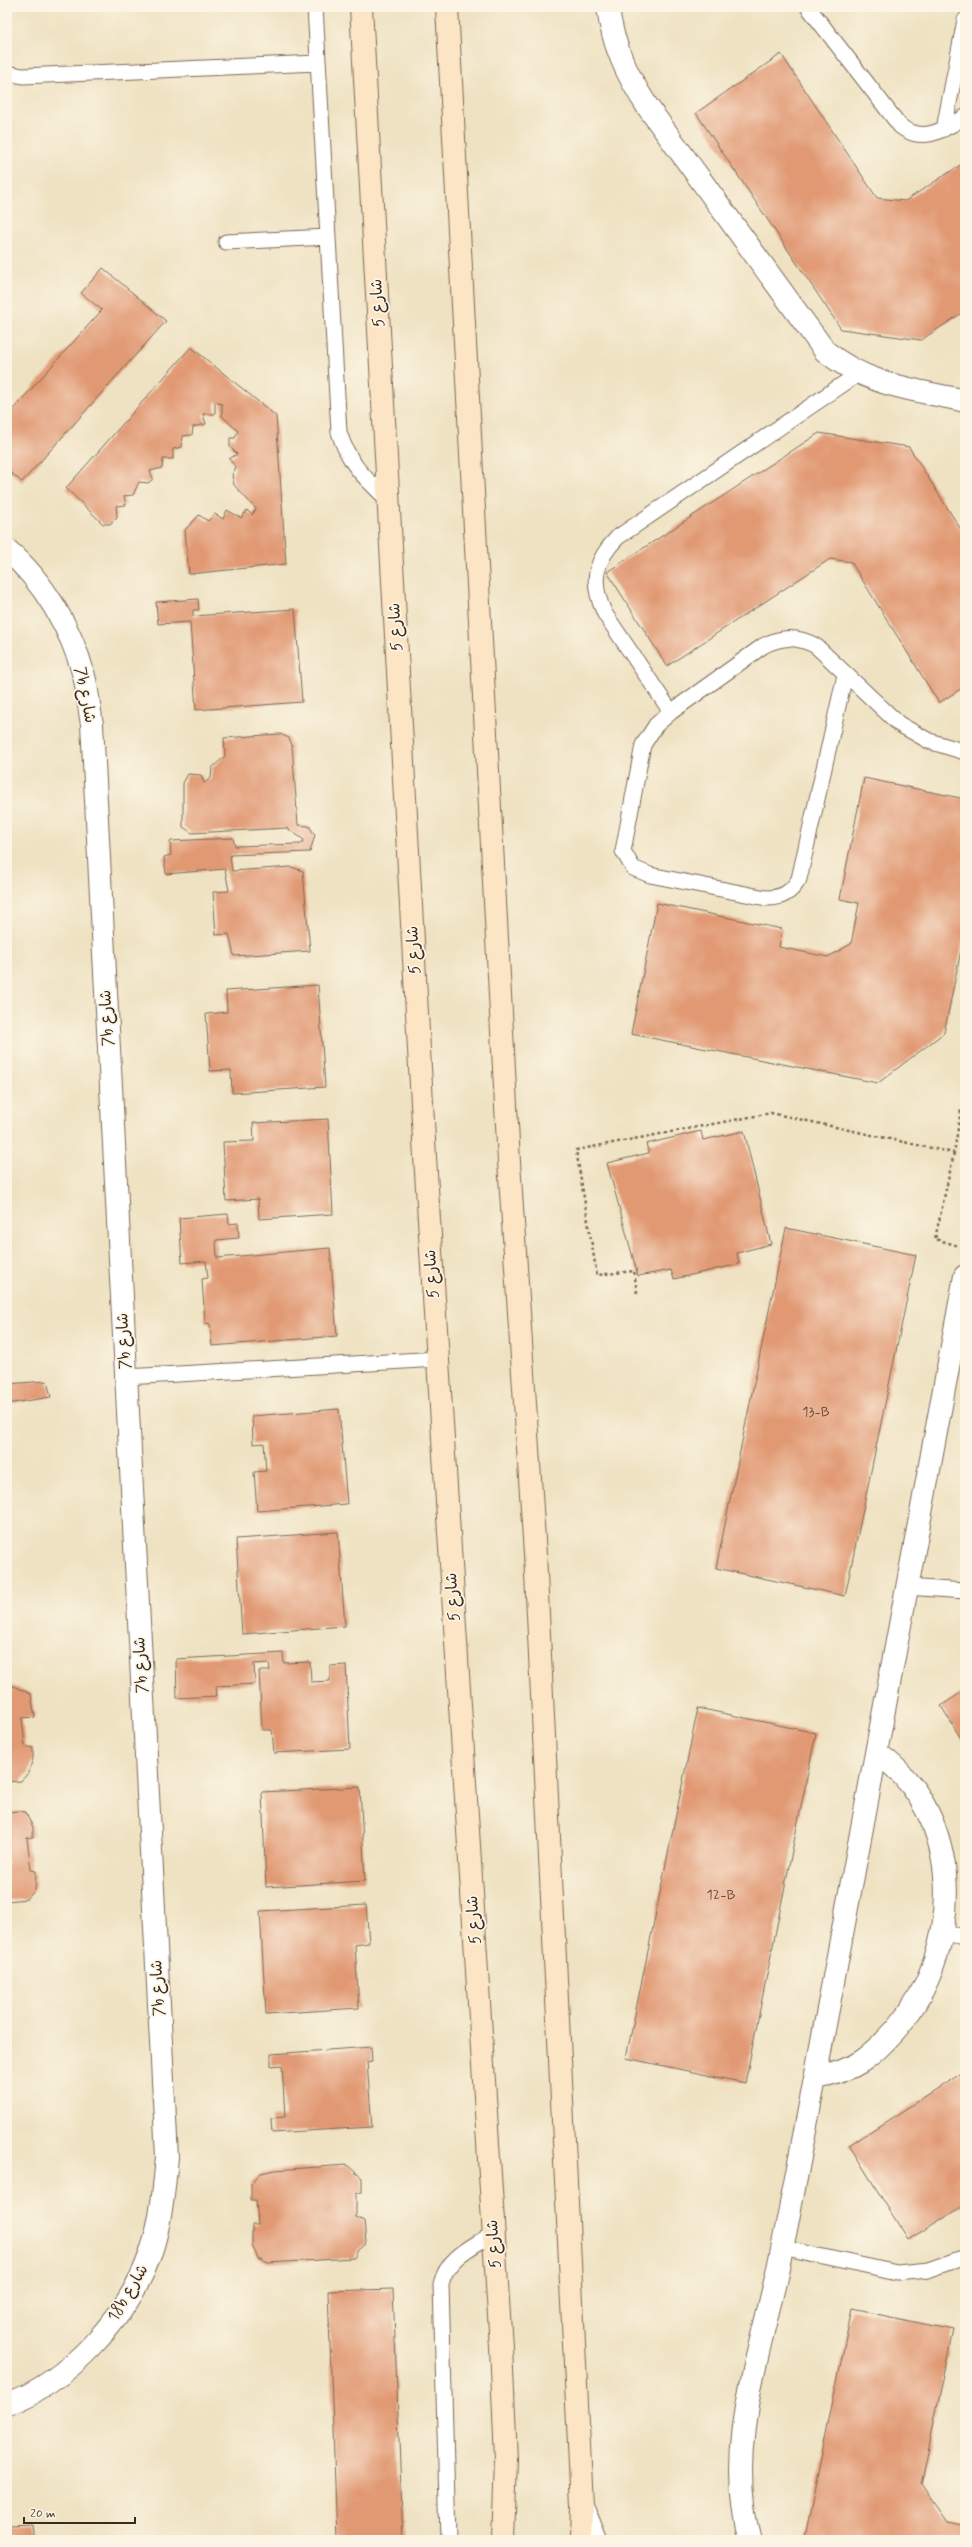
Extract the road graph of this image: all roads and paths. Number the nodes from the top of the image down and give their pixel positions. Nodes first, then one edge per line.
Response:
1 (315, 7) edge
2 (361, 7) edge
3 (447, 7) edge
4 (608, 7) edge
5 (808, 7) edge
6 (965, 20) edge
7 (318, 63) junction
8 (7, 73) edge
9 (965, 117) edge
10 (944, 129) junction
11 (328, 237) junction
12 (226, 242) dead end
13 (858, 374) junction
14 (965, 401) edge
15 (389, 501) junction
16 (7, 550) edge
17 (845, 675) junction
18 (671, 712) junction
19 (965, 752) edge
20 (965, 1111) edge
21 (954, 1153) junction
22 (965, 1248) edge
23 (965, 1276) edge
24 (637, 1293) dead end
25 (438, 1359) junction
26 (126, 1376) junction
27 (906, 1587) junction
28 (965, 1590) edge
29 (877, 1753) junction
30 (943, 1933) junction
31 (965, 1937) edge
32 (816, 2078) junction
33 (167, 2157) joint
34 (494, 2233) junction
35 (782, 2248) junction
36 (965, 2258) edge
37 (7, 2404) edge
38 (582, 2505) junction
39 (448, 2540) edge
40 (503, 2540) edge
41 (580, 2540) edge
42 (596, 2540) edge
43 (750, 2540) edge

1 - 7 lane
2 - 15 street, شارع 5
3 - 38 street
4 - 13 street
5 - 10 lane
6 - 10 lane
7 - 8 lane
7 - 11 lane
9 - 10 lane
11 - 12 lane
11 - 15 lane
13 - 14 street
13 - 18 lane
15 - 25 street, شارع 5
16 - 26 street, 7b شارع
17 - 18 lane
17 - 18 lane
17 - 19 lane
20 - 21 path
21 - 22 path
21 - 24 path
23 - 27 street
25 - 26 lane
25 - 34 street, شارع 5
26 - 33 street, 7b شارع
27 - 28 lane
27 - 29 street
29 - 30 street
29 - 32 street
30 - 31 lane
30 - 32 street
32 - 35 street
33 - 37 street, 18b شارع
34 - 39 lane
34 - 40 street, شارع 5
35 - 36 lane
35 - 43 street
38 - 41 street
38 - 42 street

